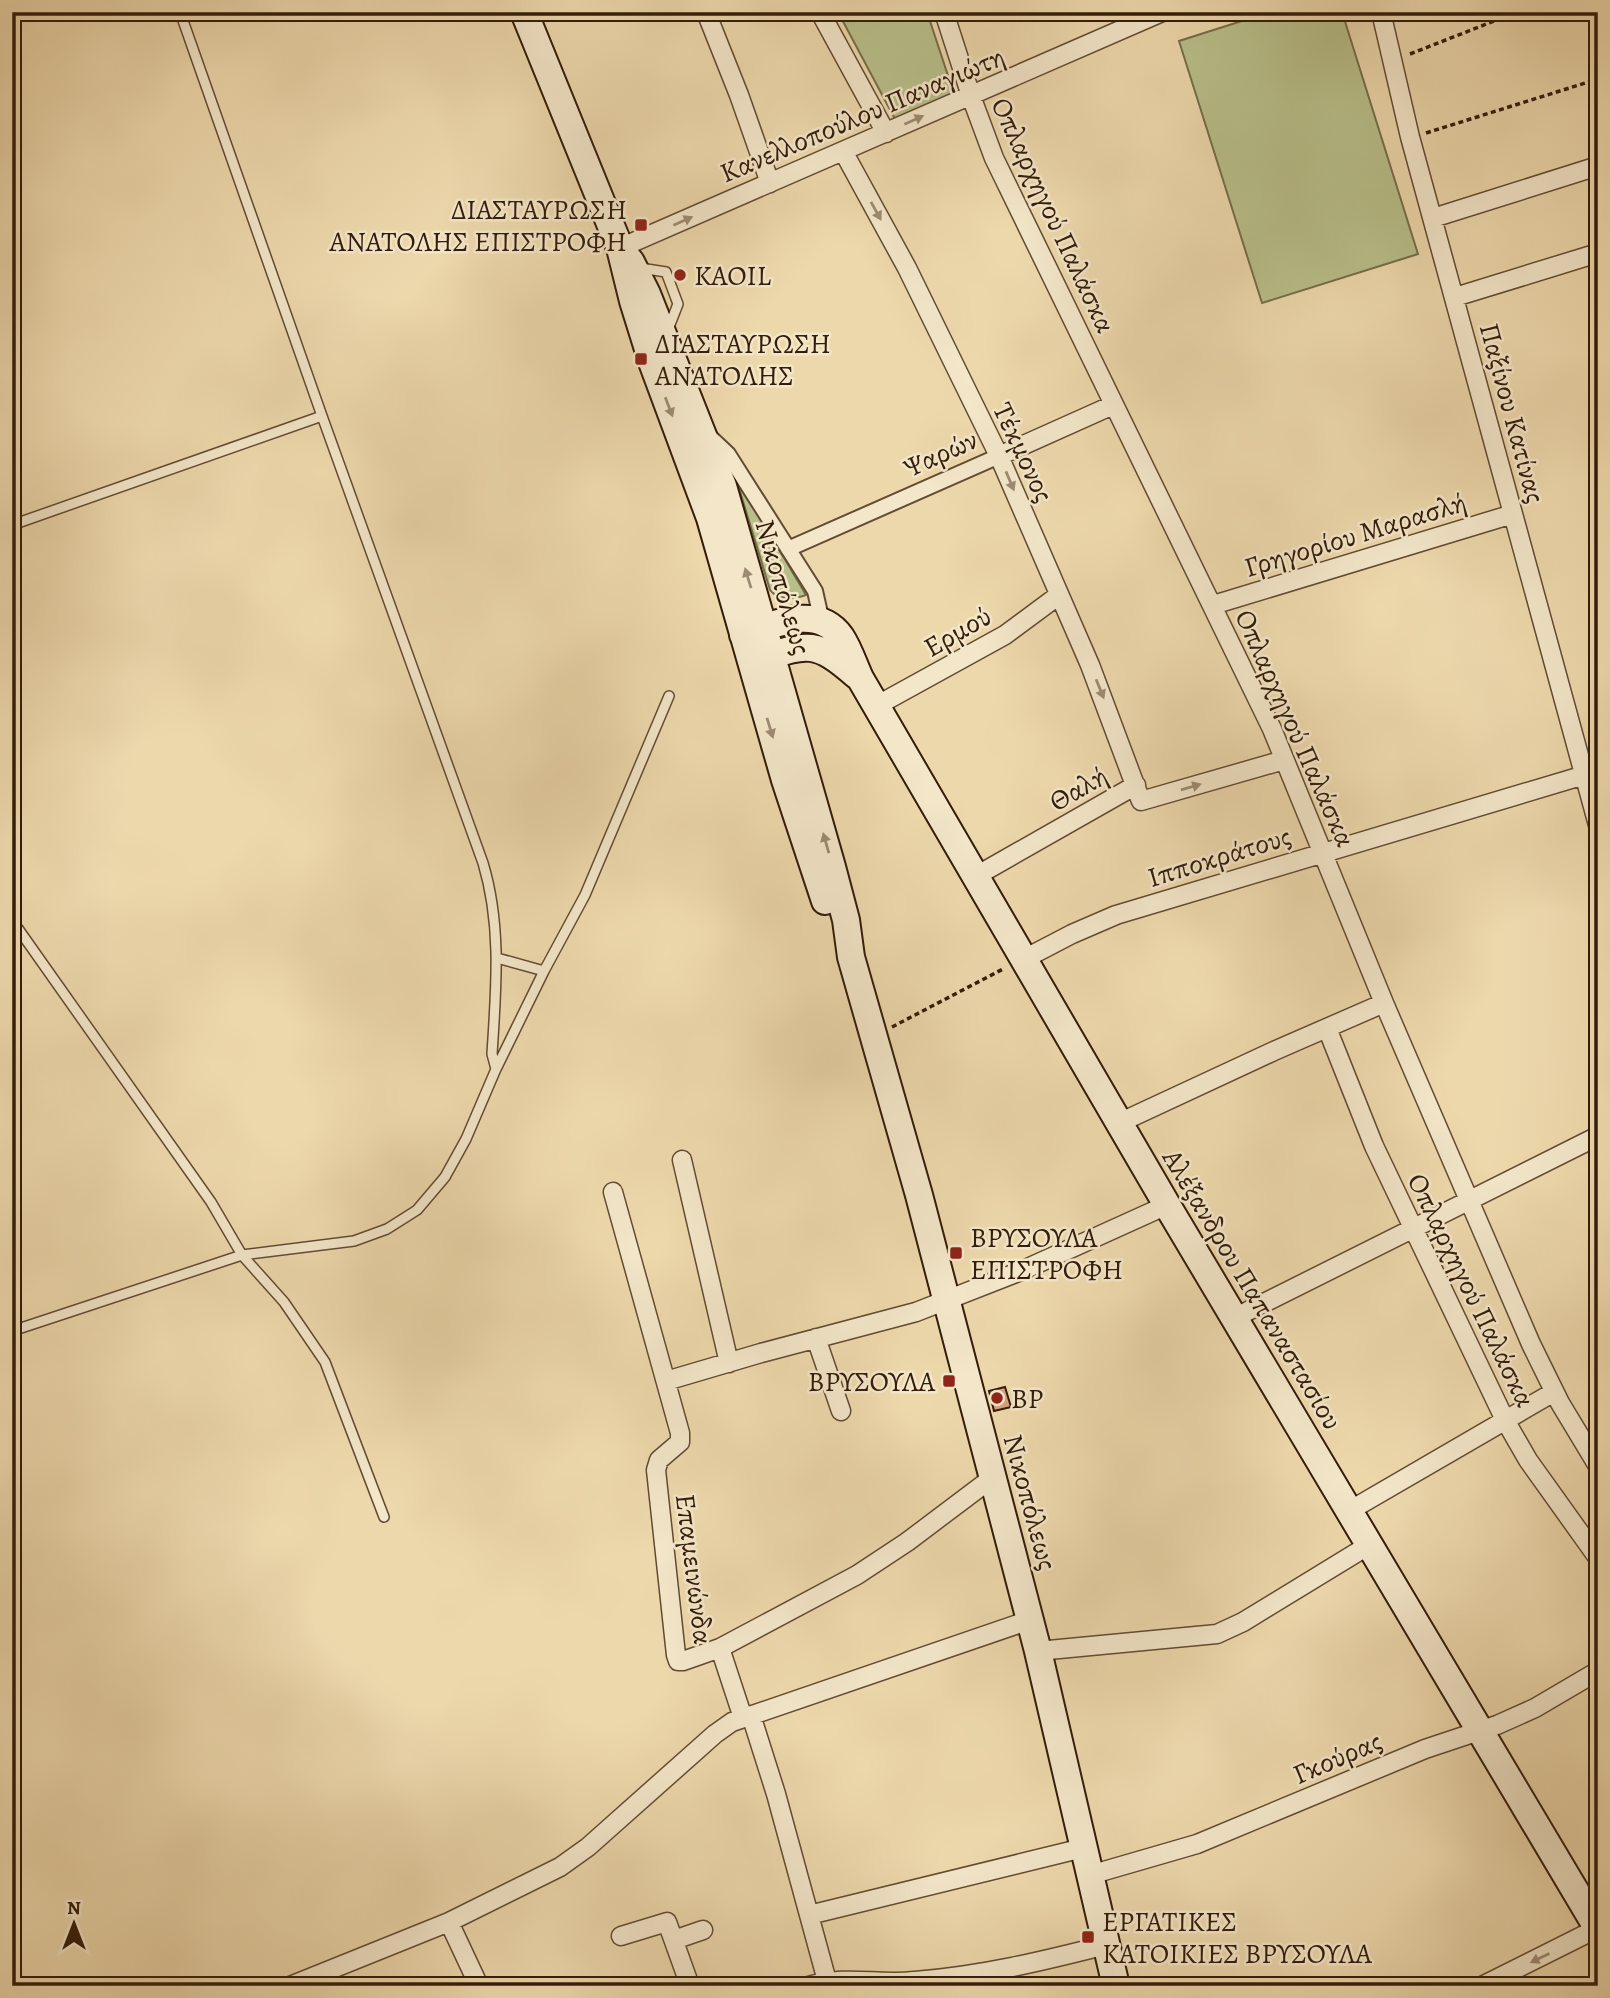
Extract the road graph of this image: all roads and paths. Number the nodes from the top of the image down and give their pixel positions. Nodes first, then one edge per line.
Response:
1 (180, 12) edge
2 (524, 12) edge
3 (706, 12) edge
4 (820, 12) edge
5 (944, 12) edge
6 (1162, 12) edge
7 (1381, 12) edge
8 (1517, 12) edge
9 (1142, 16) edge
10 (1391, 62) junction
11 (1598, 79) edge
12 (971, 96) junction
13 (886, 132) junction
14 (1410, 137) junction
15 (843, 151) junction
16 (1598, 166) edge
17 (770, 183) junction
18 (1433, 218) junction
19 (1598, 253) edge
20 (627, 258) junction
21 (1455, 297) junction
22 (1114, 405) junction
23 (322, 416) junction
24 (702, 428) junction
25 (999, 456) junction
26 (1513, 514) junction
27 (12, 525) edge
28 (788, 549) junction
29 (1059, 595) junction
30 (1213, 605) junction
31 (822, 622) junction
32 (753, 631) junction
33 (761, 659) junction
34 (853, 672) junction
35 (782, 690) junction
36 (669, 696) dead end
37 (876, 706) junction
38 (1284, 760) junction
39 (1591, 773) edge
40 (1136, 785) junction
41 (1598, 825) edge
42 (1322, 852) junction
43 (976, 876) junction
44 (12, 920) edge
45 (851, 957) junction
46 (497, 958) junction
47 (1024, 959) junction
48 (544, 971) junction
49 (1384, 1003) junction
50 (1327, 1028) junction
51 (875, 1036) junction
52 (496, 1069) junction
53 (1119, 1123) junction
54 (1598, 1136) edge
55 (682, 1160) dead end
56 (613, 1192) dead end
57 (1469, 1200) junction
58 (1167, 1205) junction
59 (1415, 1229) junction
60 (243, 1255) junction
61 (947, 1301) junction
62 (1234, 1318) junction
63 (12, 1331) edge
64 (816, 1338) junction
65 (729, 1363) junction
66 (666, 1381) junction
67 (1555, 1392) junction
68 (841, 1411) dead end
69 (1505, 1420) junction
70 (1598, 1466) edge
71 (992, 1478) junction
72 (1349, 1511) junction
73 (384, 1517) dead end
74 (1369, 1545) junction
75 (1598, 1558) edge
76 (1030, 1620) junction
77 (719, 1648) junction
78 (1038, 1651) junction
79 (1598, 1671) edge
80 (747, 1716) junction
81 (1480, 1731) junction
82 (1083, 1848) junction
83 (1090, 1875) junction
84 (809, 1915) junction
85 (449, 1922) junction
86 (1598, 1928) edge
87 (703, 1930) dead end
88 (621, 1936) dead end
89 (674, 1940) junction
90 (1106, 1945) junction
91 (827, 1981) junction
92 (290, 1986) edge
93 (479, 1986) edge
94 (690, 1986) edge
95 (808, 1986) edge
96 (1116, 1986) edge
97 (1482, 1986) edge

1 - 23 lane
2 - 20 main road, Νικοπόλεως
3 - 17 street
4 - 13 street
5 - 12 street, Οπλαρχηγού Παλάσκα
6 - 9 street, Κανελλοπούλου Παναγιώτη
7 - 10 street, Παξίνου Κατίνας
8 - 10 path
9 - 12 street, Κανελλοπούλου Παναγιώτη
10 - 14 street, Παξίνου Κατίνας
11 - 14 path
13 -> 12 street, Κανελλοπούλου Παναγιώτη
12 - 22 street, Οπλαρχηγού Παλάσκα
13 - 15 street, Κανελλοπούλου Παναγιώτη
14 - 18 street, Παξίνου Κατίνας
15 - 17 street, Κανελλοπούλου Παναγιώτη
15 -> 25 street, Τέκμονος
16 - 18 street
20 -> 17 street, Κανελλοπούλου Παναγιώτη
18 - 21 street, Παξίνου Κατίνας
19 - 21 street
20 - 24 main road, Νικοπόλεως
20 -> 32 main road, Νικοπόλεως
21 - 26 street, Παξίνου Κατίνας
22 - 25 street, Ψαρών
22 - 30 street, Οπλαρχηγού Παλάσκα
23 - 27 lane
23 - 46 lane
24 - 28 street
32 -> 24 main road, Νικοπόλεως
25 - 28 street, Ψαρών
25 -> 29 street, Τέκμονος
26 - 30 street, Γρηγορίου Μαρασλή
26 - 39 street, Παξίνου Κατίνας
28 - 31 street
29 - 37 street, Ερμού
29 -> 40 street, Τέκμονος
30 - 38 street, Οπλαρχηγού Παλάσκα
31 - 32 main road
31 - 34 main road, Αλέξανδρου Παπαναστασίου
32 - 33 main road, Νικοπόλεως
33 - 34 main road, Αλέξανδρου Παπαναστασίου
33 - 35 main road, Νικοπόλεως
33 -> 45 main road, Νικοπόλεως
34 - 35 main road
34 - 37 main road, Αλέξανδρου Παπαναστασίου
45 -> 35 main road, Νικοπόλεως
36 - 48 lane
37 - 43 main road, Αλέξανδρου Παπαναστασίου
40 -> 38 street, Θαλή
38 - 42 street, Οπλαρχηγού Παλάσκα
39 - 41 street, Παξίνου Κατίνας
39 - 42 street, Ιπποκράτους
40 - 43 street, Θαλή
42 - 47 street, Ιπποκράτους
42 - 49 street, Οπλαρχηγού Παλάσκα
43 - 47 main road, Αλέξανδρου Παπαναστασίου
44 - 60 lane
45 - 51 main road, Νικοπόλεως
46 - 48 lane
46 - 52 lane
47 - 51 path
47 - 53 main road, Αλέξανδρου Παπαναστασίου
48 - 52 lane
49 - 50 street
49 - 57 street, Οπλαρχηγού Παλάσκα
50 - 53 street
50 - 59 street, Οπλαρχηγού Παλάσκα
51 - 61 main road, Νικοπόλεως
52 - 60 lane
53 - 58 main road, Αλέξανδρου Παπαναστασίου
54 - 57 street
55 - 65 street
56 - 66 street
57 - 59 street
57 - 67 street, Οπλαρχηγού Παλάσκα
58 - 61 street
58 - 62 main road, Αλέξανδρου Παπαναστασίου
59 - 62 street
59 - 69 street, Οπλαρχηγού Παλάσκα
60 - 63 lane
60 - 73 lane
61 - 64 street
61 - 71 main road, Νικοπόλεως
62 - 72 main road, Αλέξανδρου Παπαναστασίου
64 - 65 street
64 - 68 street
65 - 66 street
66 - 77 street, Επαμεινώνδα
67 - 69 street
67 - 70 street, Οπλαρχηγού Παλάσκα
69 - 72 street
69 - 75 street, Οπλαρχηγού Παλάσκα
71 - 76 main road, Νικοπόλεως
71 - 77 street
72 - 74 main road, Αλέξανδρου Παπαναστασίου
74 - 78 street
74 - 81 main road, Αλέξανδρου Παπαναστασίου
76 - 78 main road, Νικοπόλεως
76 - 80 street
77 - 80 street, Επαμεινώνδα
78 - 82 main road, Νικοπόλεως
79 - 81 street, Γκούρας
80 - 84 street, Επαμεινώνδα
80 - 85 street
81 - 83 street, Γκούρας
81 - 86 main road, Αλέξανδρου Παπαναστασίου
82 - 83 main road, Νικοπόλεως
82 - 84 street
83 - 90 main road, Νικοπόλεως
84 - 91 street, Επαμεινώνδα
85 - 92 street
85 - 93 street
86 -> 97 street
87 - 89 street
88 - 89 street
89 - 94 street
90 - 91 street
90 - 96 main road, Νικοπόλεως
91 - 95 street

